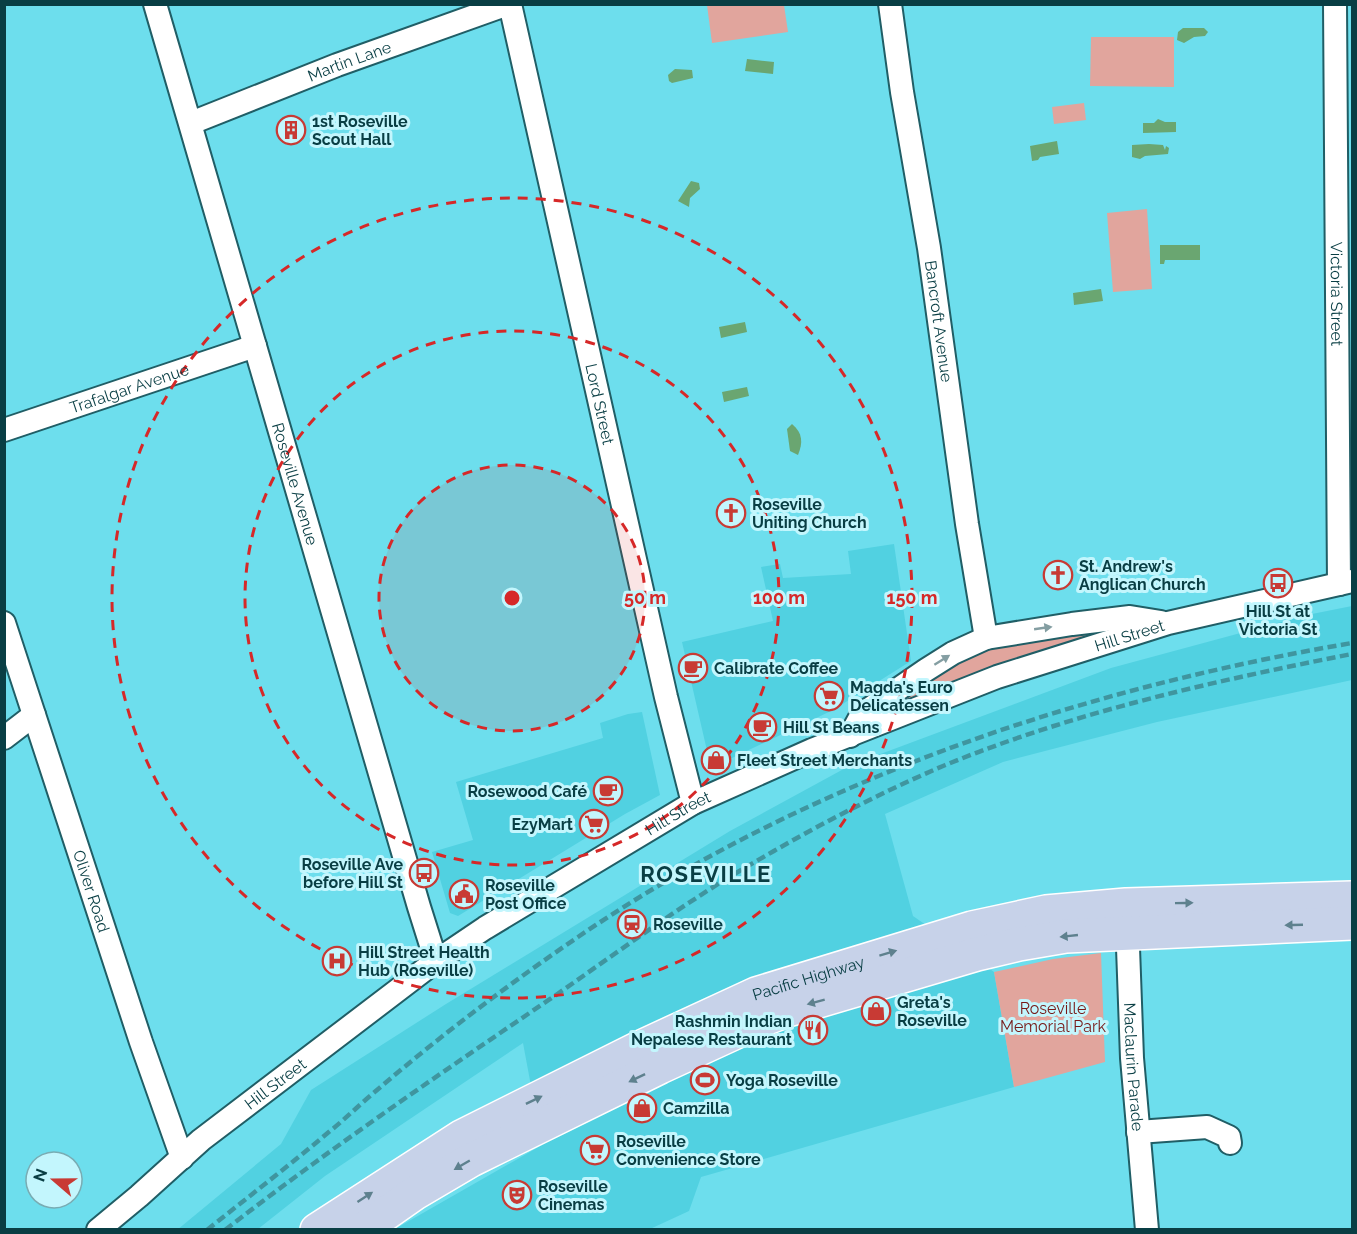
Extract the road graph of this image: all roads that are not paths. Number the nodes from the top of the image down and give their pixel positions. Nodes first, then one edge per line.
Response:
1 (155, 4) edge
2 (509, 4) edge
3 (890, 4) edge
4 (1335, 4) edge
5 (190, 123) junction
6 (255, 346) junction
7 (4, 430) edge
8 (1346, 582) edge
9 (4, 623) edge
10 (1168, 623) junction
11 (986, 638) junction
12 (34, 715) junction
13 (850, 736) junction
14 (4, 738) edge
15 (693, 803) junction
16 (1353, 898) edge
17 (1127, 918) junction
18 (1353, 923) edge
19 (436, 961) junction
20 (1138, 1132) junction
21 (1230, 1143) dead end
22 (182, 1158) junction
23 (98, 1230) edge
24 (317, 1230) edge
25 (362, 1230) edge
26 (1147, 1230) edge

1 - 5 street, Roseville Avenue
2 - 5 street, Martin Lane
2 - 15 street, Lord Street
3 - 11 street, Bancroft Avenue
4 - 8 street, Victoria Street
5 - 6 street, Roseville Avenue
6 - 7 street, Trafalgar Avenue
6 - 19 street, Roseville Avenue
8 - 10 street, Hill Street
9 - 12 street, Oliver Road
11 -> 10 street
10 - 13 street, Hill Street
13 -> 11 street
12 - 14 street
12 - 22 street, Oliver Road
13 - 15 street, Hill Street
15 - 19 street, Hill Street
17 -> 16 highway, Pacific Highway
18 -> 17 highway, Pacific Highway
17 - 20 street, Maclaurin Parade
24 -> 17 highway, Pacific Highway
17 -> 25 highway, Pacific Highway
19 - 22 street, Hill Street
20 - 21 street
20 - 26 street, Maclaurin Parade
22 - 23 street, Hill Street

